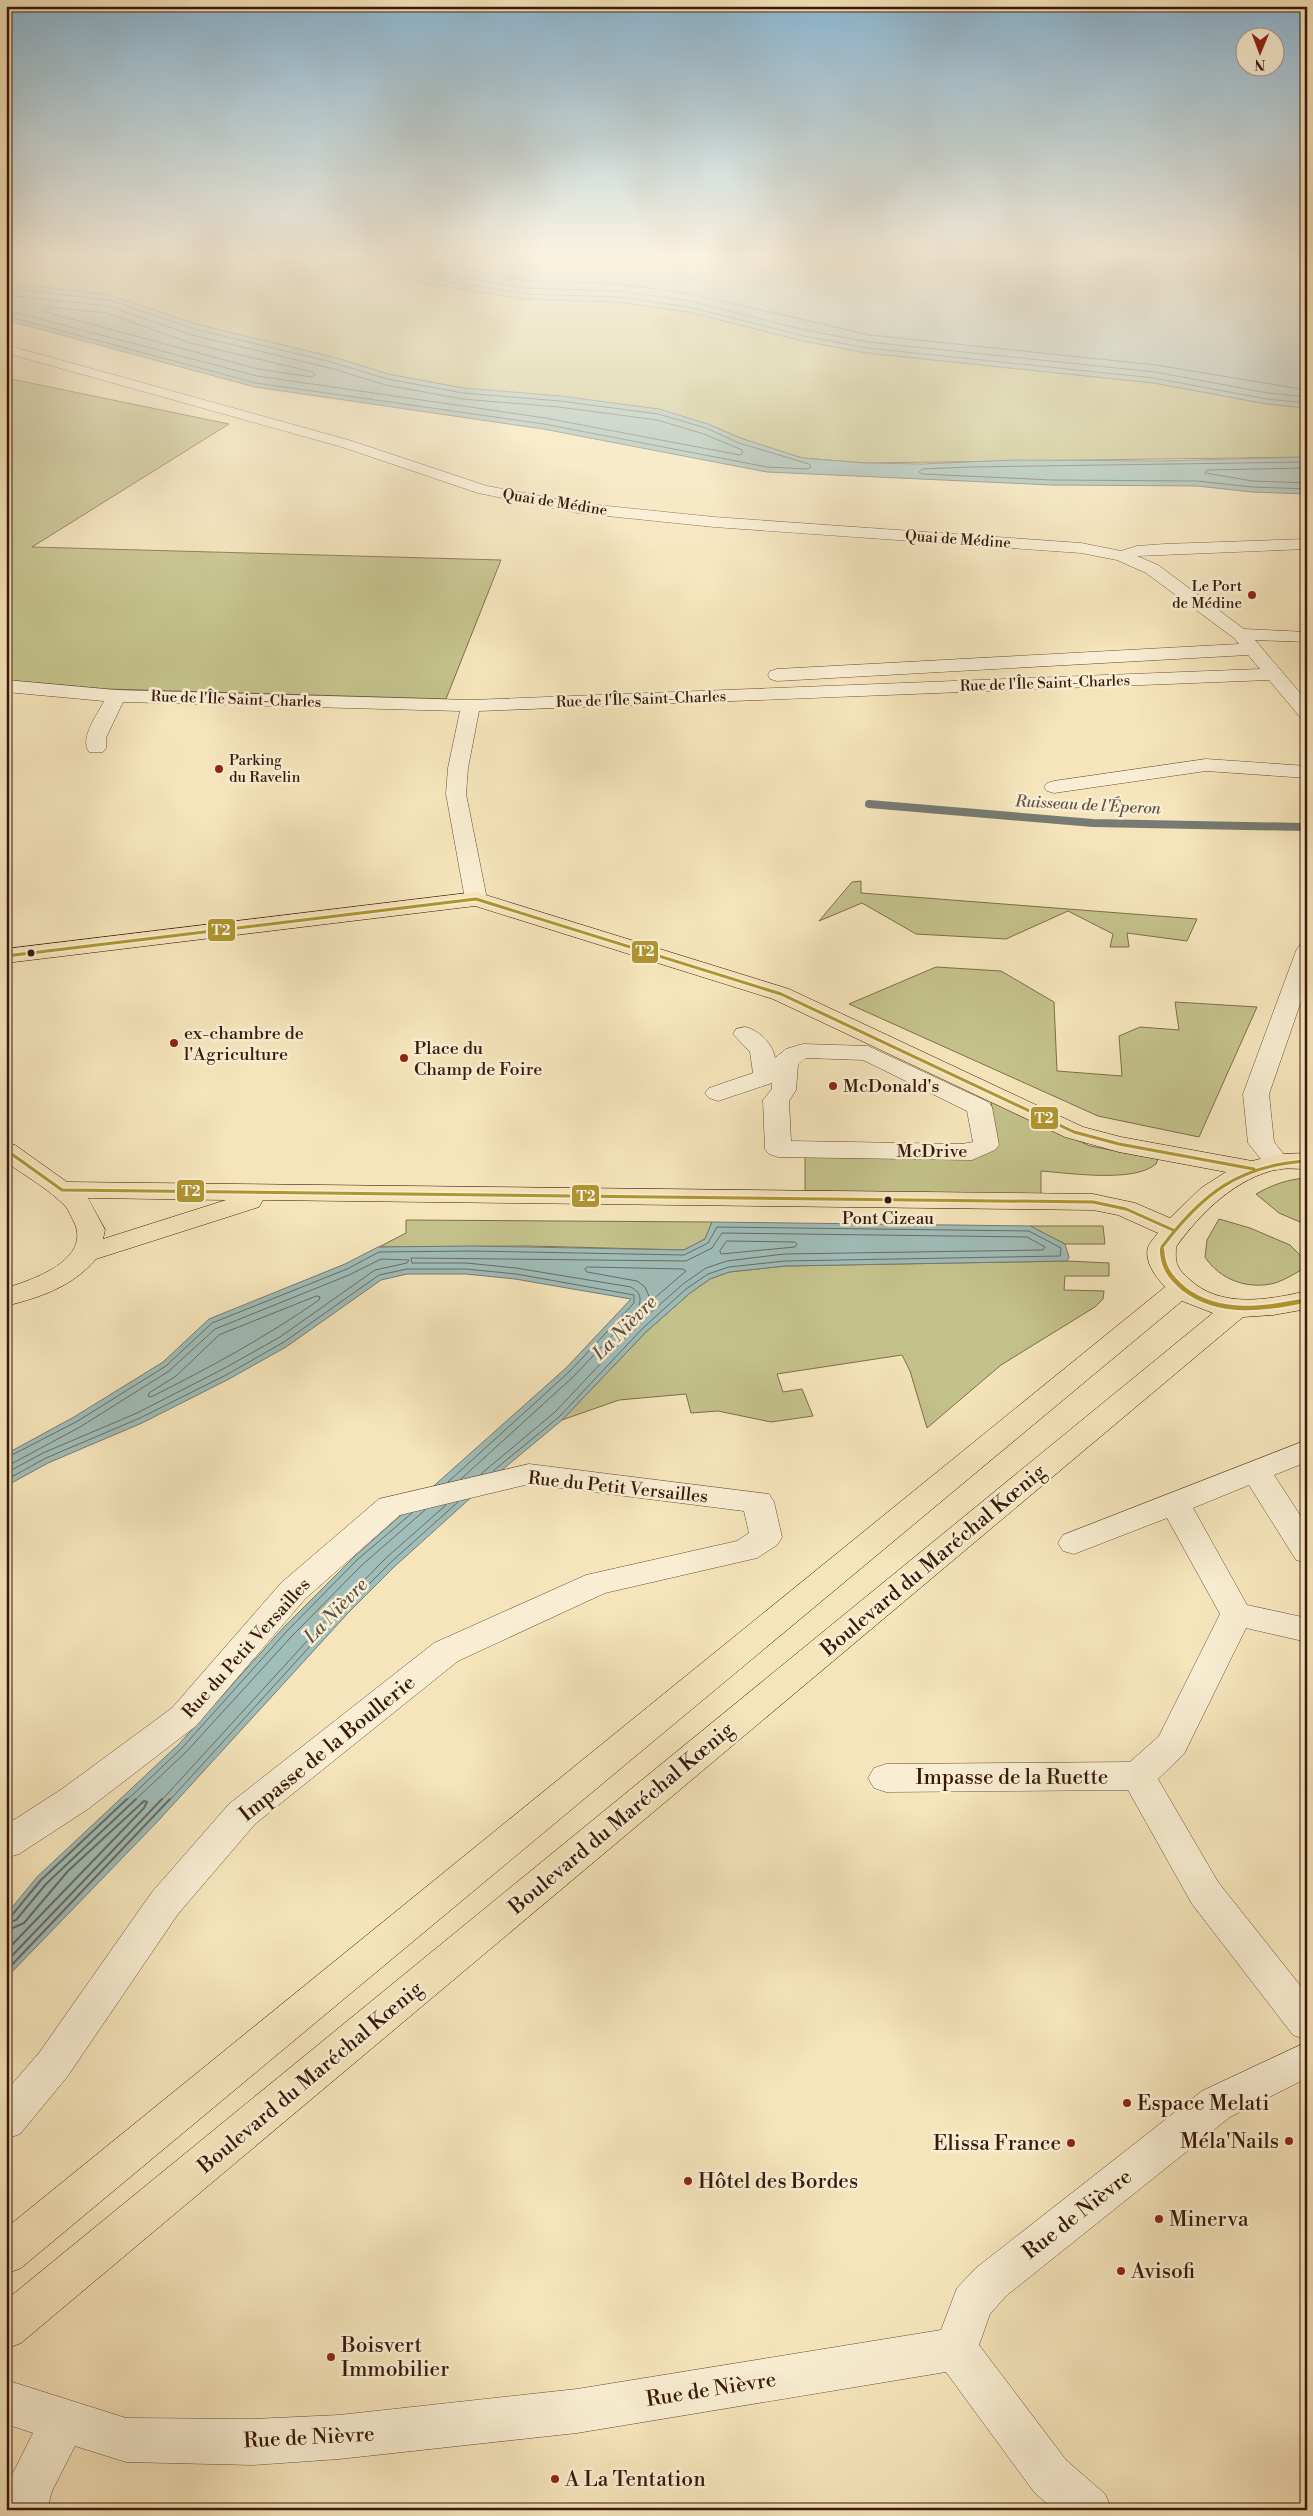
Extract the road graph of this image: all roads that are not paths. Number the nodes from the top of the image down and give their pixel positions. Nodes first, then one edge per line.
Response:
1 (98, 374) edge
2 (1307, 544) edge
3 (1122, 556) junction
4 (1307, 637) edge
5 (1261, 642) junction
6 (1275, 674) junction
7 (777, 675) dead end
8 (6, 686) edge
9 (116, 696) junction
10 (471, 706) junction
11 (1307, 714) edge
12 (96, 748) dead end
13 (1307, 772) edge
14 (1054, 787) dead end
15 (476, 899) junction
16 (1307, 951) edge
17 (6, 956) edge
18 (745, 1034) dead end
19 (718, 1086) dead end
20 (980, 1106) joint
21 (6, 1150) edge
22 (1307, 1161) edge
23 (1265, 1166) junction
24 (62, 1190) junction
25 (272, 1194) junction
26 (1173, 1230) junction
27 (86, 1253) junction
28 (1180, 1288) junction
29 (6, 1297) edge
30 (1307, 1300) edge
31 (1236, 1308) junction
32 (1307, 1450) edge
33 (1255, 1470) junction
34 (1174, 1502) junction
35 (766, 1537) joint
36 (1074, 1543) dead end
37 (1307, 1552) edge
38 (1236, 1614) junction
39 (1307, 1630) edge
40 (1138, 1776) junction
41 (886, 1778) dead end
42 (6, 1844) edge
43 (1307, 2022) edge
44 (1307, 2059) edge
45 (6, 2120) edge
46 (6, 2254) edge
47 (6, 2328) edge
48 (956, 2349) junction
49 (6, 2402) edge
50 (64, 2420) junction
51 (1081, 2506) edge
52 (24, 2510) edge

1 - 3 street, Quai de Médine
2 - 3 street, Quai de Médine
3 - 5 street, Quai de Médine
4 - 5 street
5 - 6 street
5 - 7 street
6 - 10 street, Rue de l'Île Saint-Charles
6 - 11 street
8 - 9 street, Rue de l'Île Saint-Charles
9 - 10 street, Rue de l'Île Saint-Charles
9 - 12 street
10 - 15 street
13 - 14 street
15 - 17 main road
15 - 23 main road
16 - 23 street
18 - 19 street
20 - 20 street, McDrive
21 - 24 main road
22 - 23 main road
23 - 26 main road
24 - 25 main road
24 - 27 main road
25 - 26 main road
25 - 27 main road
26 - 28 main road
27 - 29 main road
28 - 31 main road
28 - 46 main road
30 - 31 main road
31 - 47 main road, Boulevard du Maréchal Kœnig
32 - 33 street
33 - 34 street
33 - 37 street
34 - 36 street
34 - 38 street
35 - 42 street, Rue du Petit Versailles
35 - 45 street, Impasse de la Boullerie
38 - 39 street
38 - 40 street
40 - 41 street, Impasse de la Ruette
40 - 43 street
44 - 48 street, Rue de Nièvre
48 - 50 street, Rue de Nièvre
48 - 51 street
49 - 50 street, Rue de Nièvre
50 - 52 street

